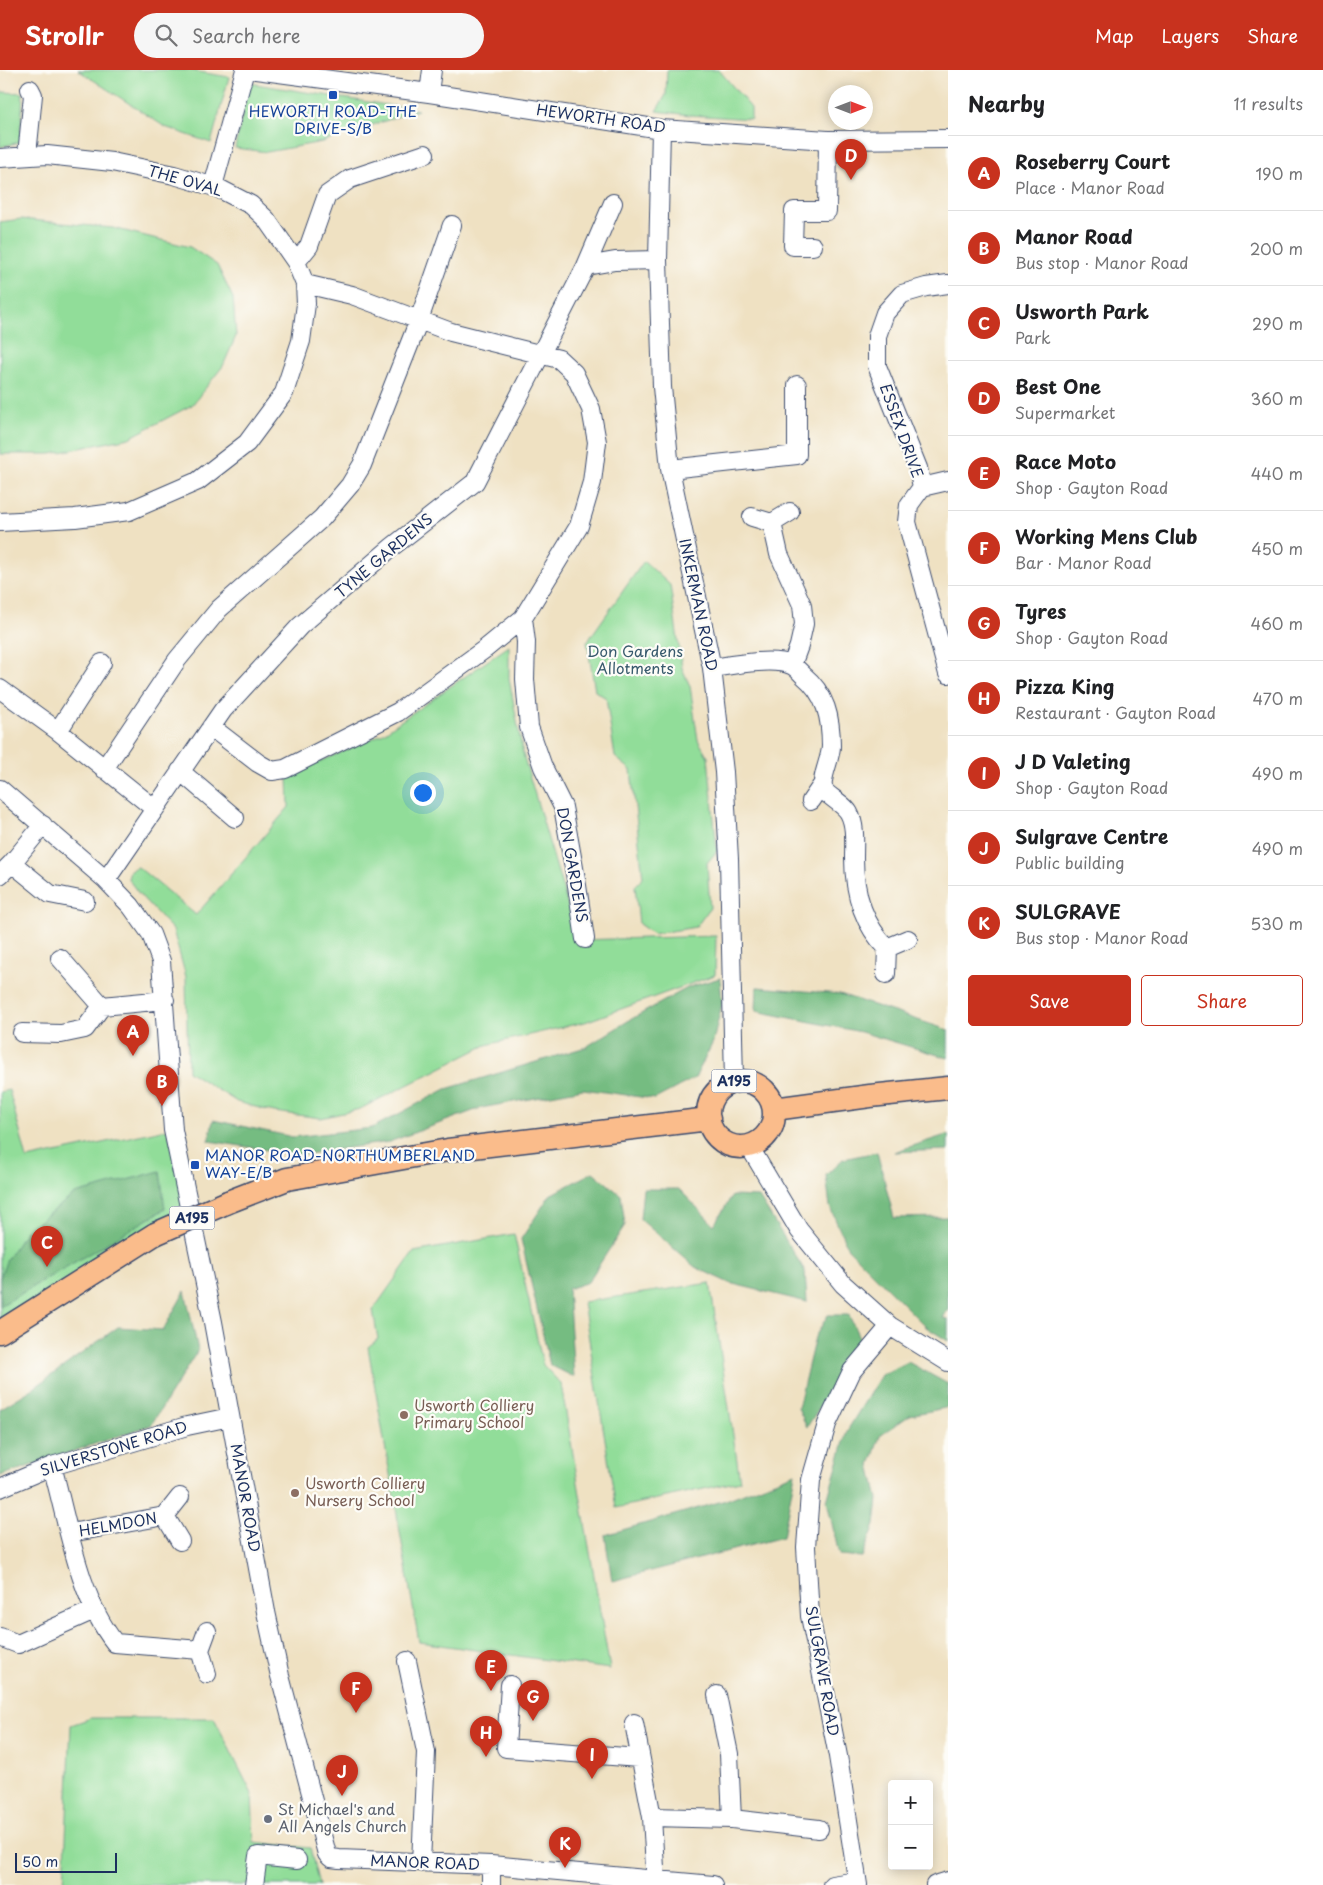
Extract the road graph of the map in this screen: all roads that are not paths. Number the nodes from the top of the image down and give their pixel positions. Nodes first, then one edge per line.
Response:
1 (245, 70) edge
2 (256, 70) edge
3 (432, 70) edge
4 (30, 89) dead end
5 (429, 93) junction
6 (661, 129) junction
7 (948, 138) edge
8 (828, 140) junction
9 (424, 154) dead end
10 (27, 155) junction
11 (0, 158) edge
12 (213, 186) junction
13 (613, 203) dead end
14 (452, 225) dead end
15 (813, 246) dead end
16 (658, 260) junction
17 (296, 262) junction
18 (586, 266) junction
19 (305, 284) junction
20 (948, 284) edge
21 (419, 320) junction
22 (542, 354) junction
23 (797, 385) dead end
24 (670, 469) junction
25 (948, 481) edge
26 (922, 487) junction
27 (790, 512) dead end
28 (752, 516) dead end
29 (0, 522) edge
30 (772, 523) junction
31 (523, 618) junction
32 (102, 663) dead end
33 (792, 665) junction
34 (712, 668) junction
35 (948, 674) edge
36 (0, 689) edge
37 (211, 727) junction
38 (58, 731) junction
39 (104, 769) junction
40 (180, 770) junction
41 (822, 785) junction
42 (0, 789) edge
43 (811, 800) dead end
44 (156, 809) junction
45 (235, 818) dead end
46 (43, 825) junction
47 (6, 869) edge
48 (106, 880) junction
49 (85, 901) dead end
50 (585, 939) dead end
51 (908, 939) dead end
52 (887, 948) junction
53 (60, 958) dead end
54 (886, 974) dead end
55 (165, 1000) junction
56 (102, 1006) junction
57 (22, 1033) dead end
58 (734, 1081) junction
59 (948, 1088) edge
60 (774, 1109) junction
61 (709, 1119) junction
62 (749, 1146) junction
63 (890, 1326) junction
64 (0, 1332) edge
65 (948, 1362) edge
66 (230, 1417) junction
67 (52, 1466) junction
68 (0, 1488) edge
69 (180, 1497) dead end
70 (165, 1516) junction
71 (70, 1533) junction
72 (180, 1541) dead end
73 (94, 1610) junction
74 (207, 1631) dead end
75 (0, 1637) edge
76 (200, 1650) junction
77 (407, 1661) dead end
78 (207, 1674) dead end
79 (510, 1685) dead end
80 (717, 1695) dead end
81 (634, 1723) dead end
82 (640, 1758) junction
83 (652, 1817) junction
84 (732, 1819) junction
85 (819, 1829) dead end
86 (297, 1860) dead end
87 (421, 1863) junction
88 (490, 1865) junction
89 (948, 1881) edge
90 (656, 1882) edge
91 (858, 1883) edge
92 (254, 1885) edge
93 (491, 1885) edge
94 (713, 1885) edge
95 (832, 1885) edge
96 (935, 1885) edge

1 - 12 street
2 - 5 street, HEWORTH ROAD
3 - 5 street
4 - 10 street
5 - 6 street, HEWORTH ROAD
6 - 8 street, HEWORTH ROAD
6 - 16 street, INKERMAN ROAD
7 - 8 street, HEWORTH ROAD
8 - 15 street
9 - 17 street
10 - 11 street, THE OVAL
10 - 12 street, THE OVAL
12 - 17 street, THE OVAL
13 - 18 street, TYNE GARDENS
14 - 21 street
16 - 18 street
16 - 24 street, INKERMAN ROAD
17 - 19 street, THE OVAL
18 - 22 street, TYNE GARDENS
19 - 21 street
19 - 29 street, THE OVAL
20 - 26 street, ESSEX DRIVE
21 - 22 street
21 - 39 street
22 - 31 street
22 - 37 street, TYNE GARDENS
23 - 24 street
24 - 34 street, INKERMAN ROAD
25 - 26 street
26 - 35 street, ESSEX DRIVE
27 - 30 street
28 - 30 street
30 - 33 street
31 - 37 street
31 - 50 street, DON GARDENS
32 - 38 street
33 - 34 street
33 - 41 street
34 - 58 street, INKERMAN ROAD
36 - 38 street
37 - 40 street, TYNE GARDENS
38 - 39 street
39 - 44 street
40 - 44 street, TYNE GARDENS
40 - 45 street
41 - 43 street
41 - 52 street
42 - 46 street, MANOR ROAD
44 - 48 street, TYNE GARDENS
46 - 47 street
46 - 48 street, MANOR ROAD
47 - 49 street
48 - 55 street, MANOR ROAD
51 - 52 street
52 - 54 street
53 - 56 street
55 - 56 street
55 - 66 street, MANOR ROAD
56 - 57 street
58 - 60 main road, A195
58 - 61 main road, A195
59 - 60 main road
60 - 62 main road
61 - 62 main road
61 - 64 main road, A195, bridge
62 - 63 street
63 - 65 street
63 - 91 street, SULGRAVE ROAD
66 - 67 street, SILVERSTONE ROAD
66 - 87 street, MANOR ROAD
67 - 68 street, SILVERSTONE ROAD
67 - 71 street, HELMDON
69 - 70 street, HELMDON
70 - 71 street, HELMDON
70 - 72 street, HELMDON
71 - 73 street, HELMDON
73 - 75 street
73 - 76 street, HELMDON
74 - 76 street
76 - 78 street
77 - 87 street
79 - 82 street
80 - 84 street
81 - 82 street
82 - 83 street
83 - 84 street
83 - 90 street
84 - 85 street
86 - 92 street
87 - 88 street, MANOR ROAD
88 - 90 street, MANOR ROAD
88 - 93 street
89 - 96 street
90 - 94 street, MANOR ROAD
91 - 95 street

